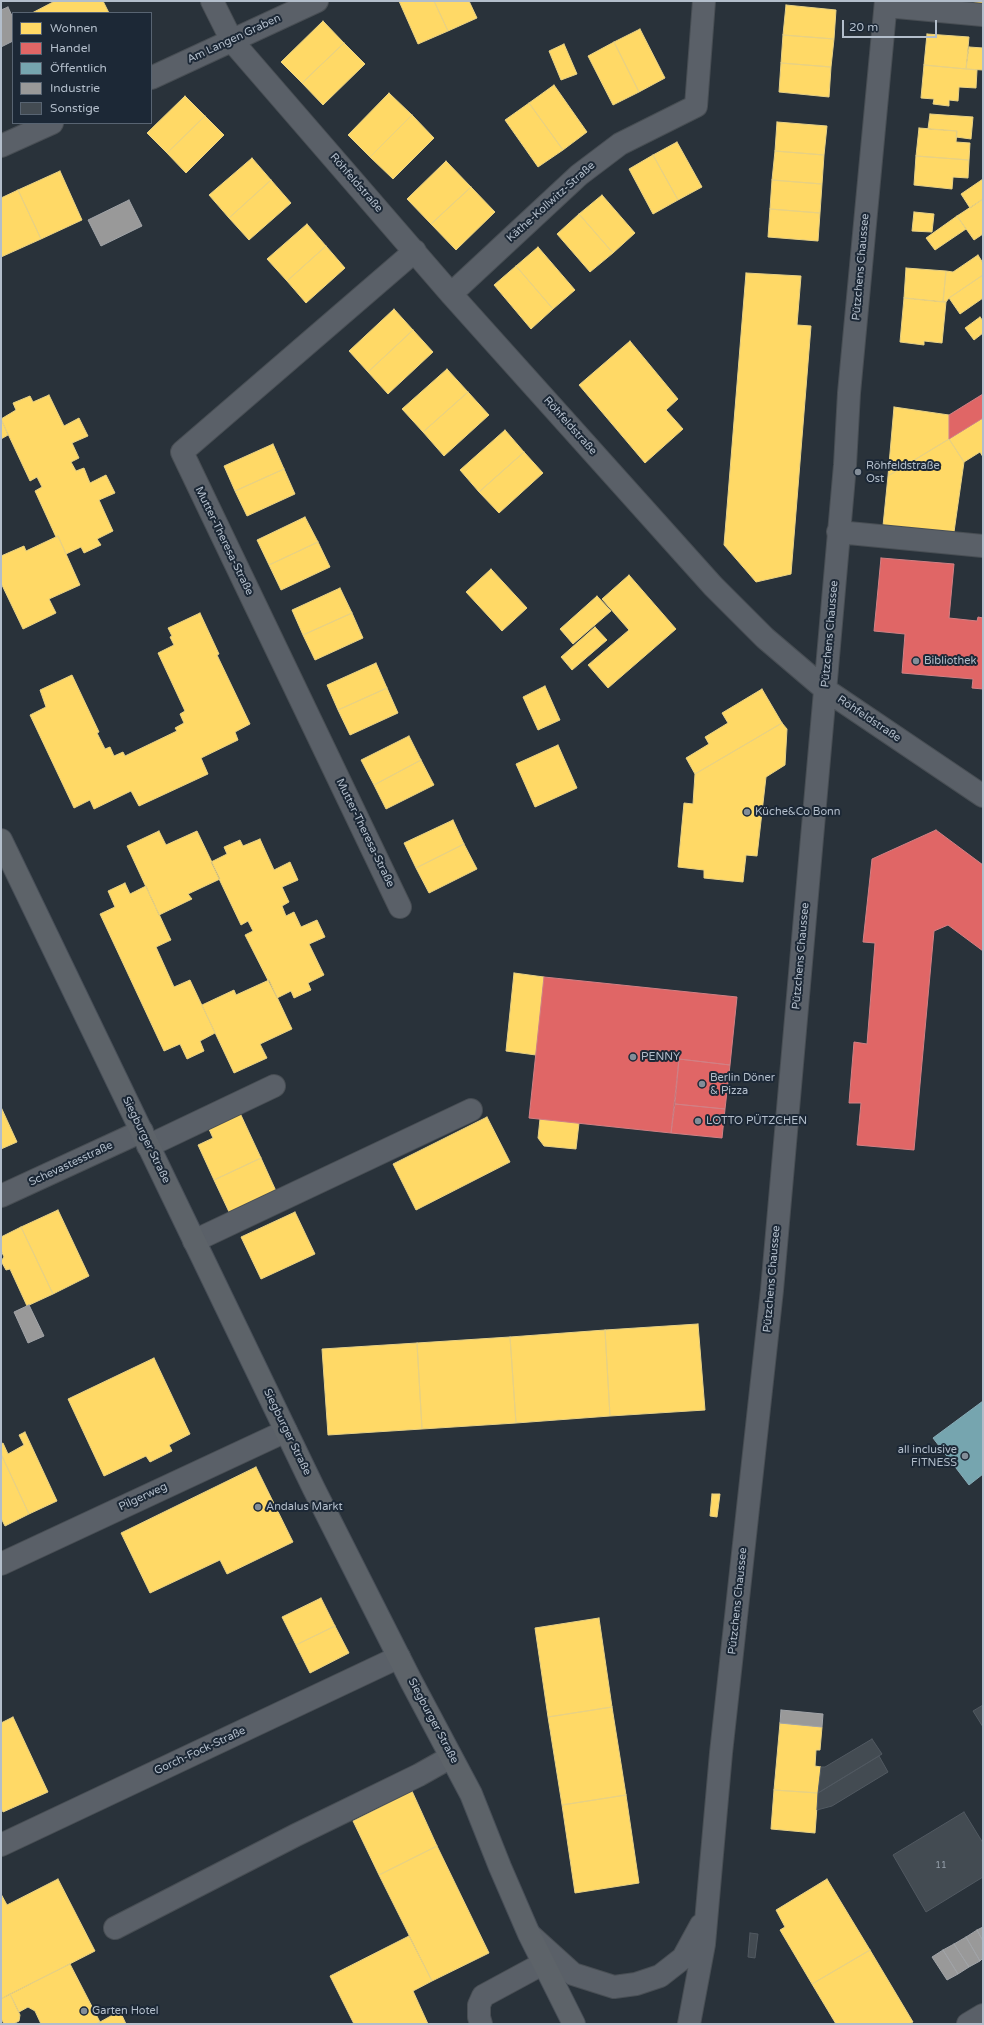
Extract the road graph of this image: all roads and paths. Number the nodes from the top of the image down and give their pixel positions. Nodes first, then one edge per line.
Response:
1 (212, 1) edge
2 (317, 1) edge
3 (704, 1) edge
4 (886, 4) edge
5 (983, 15) edge
6 (232, 40) junction
7 (152, 78) edge
8 (50, 124) edge
9 (1, 146) edge
10 (415, 251) junction
11 (451, 294) junction
12 (838, 532) junction
13 (983, 546) edge
14 (826, 690) junction
15 (983, 796) edge
16 (1, 840) edge
17 (400, 907) dead end
18 (274, 1086) dead end
19 (471, 1110) dead end
20 (145, 1138) junction
21 (1, 1196) edge
22 (194, 1241) junction
23 (286, 1431) junction
24 (1, 1564) edge
25 (399, 1657) junction
26 (451, 1757) junction
27 (1, 1845) edge
28 (705, 1919) junction
29 (115, 1928) dead end
30 (530, 1934) junction
31 (544, 1963) junction
32 (983, 2016) edge
33 (481, 2024) edge
34 (574, 2024) edge
35 (689, 2024) edge
36 (968, 2024) edge

1 - 6 street, Röhfeldstraße
2 - 6 street, Am Langen Graben
3 - 11 street, Käthe-Kollwitz-Straße
4 - 5 street
4 - 12 street, Pützchens Chaussee
6 - 7 street, Am Langen Graben
6 - 10 street, Röhfeldstraße
8 - 9 street
10 - 11 street, Röhfeldstraße
10 - 17 street, Mutter-Theresa-Straße
11 - 14 street, Röhfeldstraße
12 - 13 street
12 - 14 street, Pützchens Chaussee
14 - 15 street, Röhfeldstraße
14 - 28 street, Pützchens Chaussee
16 - 20 main road, Siegburger Straße
18 - 20 street, Schevastesstraße
19 - 22 street
20 - 21 street, Schevastesstraße
20 - 22 main road, Siegburger Straße
22 - 23 main road, Siegburger Straße
23 - 24 street, Pilgerweg
23 - 25 main road, Siegburger Straße
25 - 26 main road, Siegburger Straße
25 - 27 street, Gorch-Fock-Straße
26 - 29 street
26 - 30 main road, Siegburger Straße
28 - 30 street
28 - 35 street, Pützchens Chaussee
30 - 31 main road, Siegburger Straße
31 - 33 street
31 - 34 main road, Siegburger Straße
32 - 36 street

